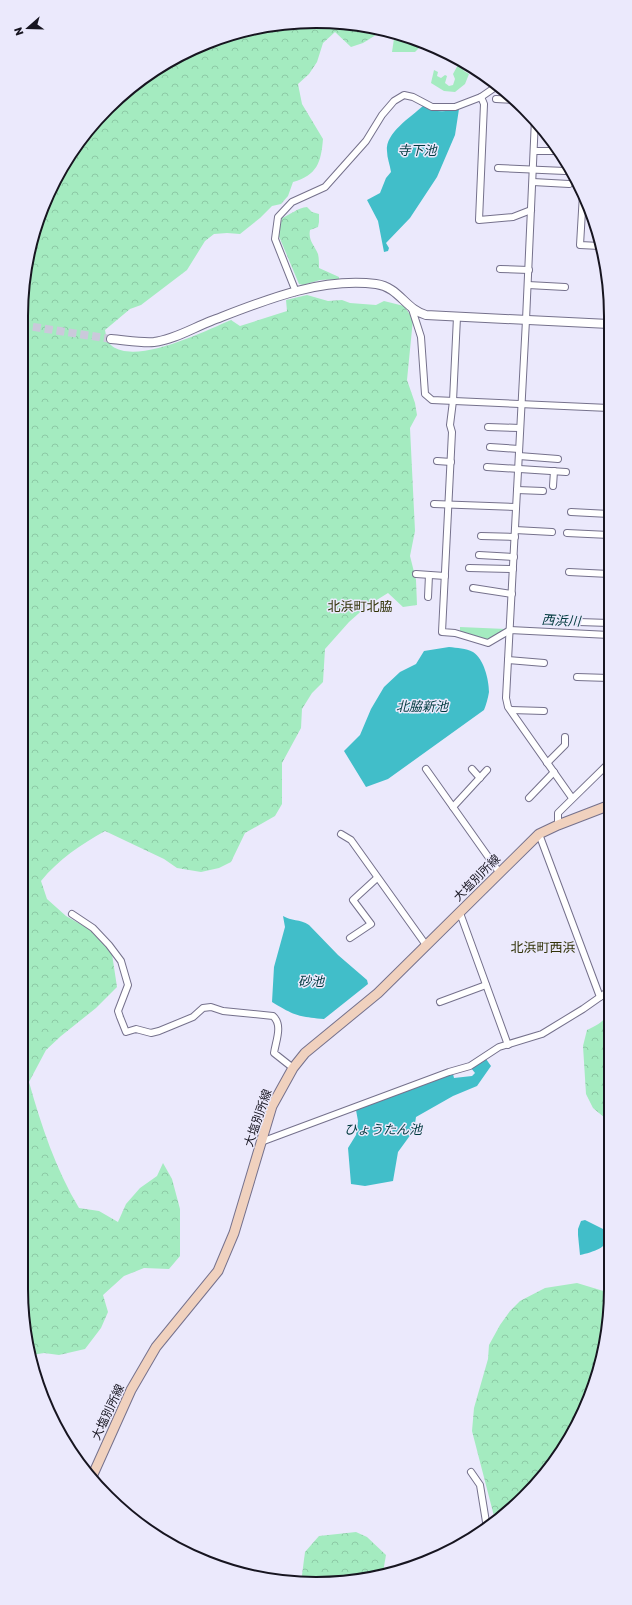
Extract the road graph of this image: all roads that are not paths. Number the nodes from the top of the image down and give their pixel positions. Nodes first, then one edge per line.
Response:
1 (492, 89) edge
2 (481, 97) junction
3 (496, 99) dead end
4 (507, 100) edge
5 (511, 104) edge
6 (510, 107) dead end
7 (535, 130) edge
8 (534, 150) junction
9 (551, 151) edge
10 (498, 168) dead end
11 (533, 170) junction
12 (565, 171) dead end
13 (533, 182) junction
14 (569, 184) dead end
15 (582, 207) edge
16 (531, 210) junction
17 (595, 246) edge
18 (500, 269) dead end
19 (529, 270) junction
20 (528, 285) junction
21 (565, 286) dead end
22 (296, 292) junction
23 (412, 309) junction
24 (457, 317) junction
25 (526, 320) junction
26 (604, 324) edge
27 (111, 339) tunnel mouth
28 (453, 401) junction
29 (522, 404) junction
30 (604, 408) edge
31 (488, 427) dead end
32 (520, 428) junction
33 (490, 447) dead end
34 (519, 452) junction
35 (558, 459) dead end
36 (437, 461) dead end
37 (451, 462) junction
38 (487, 467) dead end
39 (518, 469) junction
40 (554, 471) junction
41 (566, 472) dead end
42 (554, 486) dead end
43 (517, 490) junction
44 (544, 491) dead end
45 (434, 504) dead end
46 (449, 504) junction
47 (516, 507) junction
48 (571, 512) dead end
49 (604, 514) edge
50 (552, 532) dead end
51 (567, 533) dead end
52 (515, 534) junction
53 (604, 535) edge
54 (481, 536) dead end
55 (479, 555) dead end
56 (514, 557) junction
57 (469, 568) dead end
58 (513, 569) junction
59 (569, 572) dead end
60 (416, 574) dead end
61 (604, 574) edge
62 (429, 575) junction
63 (445, 576) junction
64 (473, 588) dead end
65 (512, 594) junction
66 (428, 597) dead end
67 (579, 622) dead end
68 (604, 624) edge
69 (510, 630) junction
70 (604, 635) edge
71 (508, 660) junction
72 (544, 663) dead end
73 (577, 677) dead end
74 (604, 678) edge
75 (511, 710) junction
76 (544, 711) dead end
77 (566, 737) dead end
78 (547, 763) junction
79 (426, 768) dead end
80 (604, 768) edge
81 (472, 769) dead end
82 (487, 770) dead end
83 (554, 772) junction
84 (480, 780) junction
85 (529, 798) dead end
86 (572, 798) junction
87 (453, 807) junction
88 (604, 807) edge
89 (558, 825) junction
90 (341, 834) dead end
91 (539, 834) junction
92 (499, 872) junction
93 (378, 878) junction
94 (460, 913) junction
95 (72, 914) dead end
96 (350, 938) dead end
97 (426, 945) junction
98 (486, 985) junction
99 (604, 994) edge
100 (600, 997) junction
101 (440, 1002) dead end
102 (508, 1045) junction
103 (293, 1068) junction
104 (261, 1142) junction
105 (94, 1472) edge
106 (471, 1472) dead end
107 (486, 1521) edge

1 - 2 street
2 - 16 street
2 - 22 street
3 - 4 street
5 - 6 street
7 - 8 street
8 - 9 street
8 - 11 street
10 - 11 street
11 - 12 street
11 - 13 street
13 - 14 street
13 - 16 street
15 - 17 street
16 - 19 street
18 - 19 street
19 - 20 street
20 - 21 street
20 - 25 street
22 - 23 street
22 - 27 street
23 - 24 street
23 - 28 street
24 - 25 street
24 - 28 street
25 - 26 street
25 - 29 street
28 - 29 street
28 - 37 street
29 - 30 street
29 - 32 street
31 - 32 street
32 - 34 street
33 - 34 street
34 - 35 street
34 - 39 street
36 - 37 street
37 - 46 street
38 - 39 street
39 - 40 street
39 - 43 street
40 - 41 street
40 - 42 street
43 - 44 street
43 - 47 street
45 - 46 street
46 - 47 street
46 - 63 street
47 - 52 street
48 - 49 street
50 - 52 street
51 - 53 street
52 - 54 street
52 - 56 street
55 - 56 street
56 - 58 street
57 - 58 street
58 - 65 street
59 - 61 street
60 - 62 street
62 - 63 street
62 - 66 street
63 - 69 street
64 - 65 street
65 - 69 street
67 - 68 street
69 - 70 street
69 - 71 street
71 - 72 street
71 - 75 street
73 - 74 street
75 - 76 street
75 - 78 street
77 - 78 street
78 - 83 street
79 - 87 street
80 - 86 street
81 - 84 street
82 - 84 street
83 - 85 street
83 - 86 street
84 - 87 street
86 - 89 street
87 - 92 street
88 - 89 main road, 大塩別所線
89 - 91 main road, 大塩別所線
90 - 93 street
91 - 92 main road, 大塩別所線
91 - 100 street
92 - 94 main road, 大塩別所線
93 - 96 street
93 - 97 street
94 - 97 main road, 大塩別所線
94 - 98 street
95 - 103 street
97 - 103 main road, 大塩別所線
98 - 101 street
98 - 102 street
99 - 100 street
100 - 102 street
102 - 104 street
103 - 104 main road, 大塩別所線
104 - 105 main road, 大塩別所線
106 - 107 street

